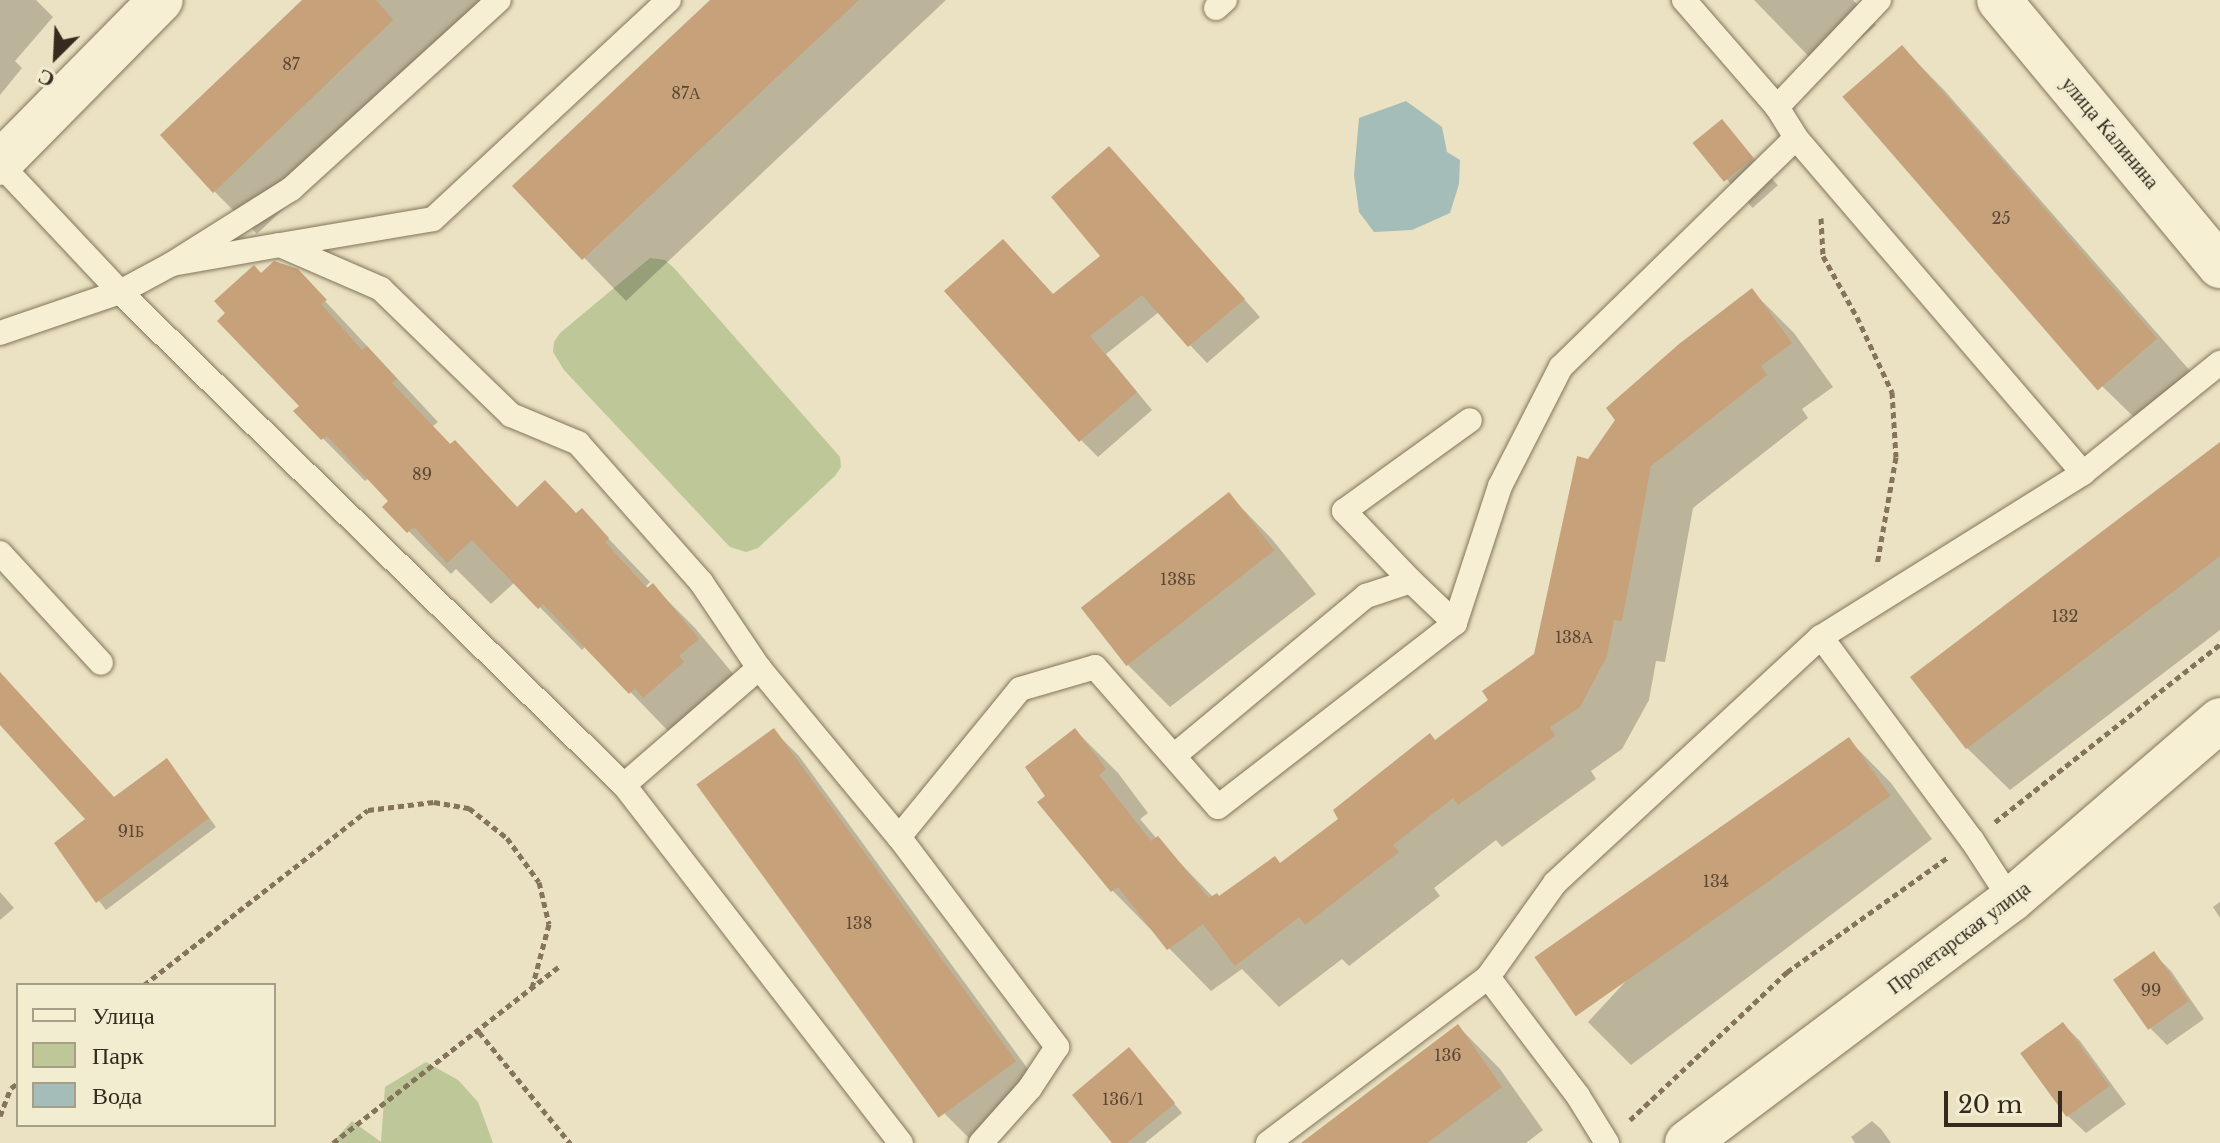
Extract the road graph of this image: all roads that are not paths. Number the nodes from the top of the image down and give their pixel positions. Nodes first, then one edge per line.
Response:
1 (161, 0) edge
2 (499, 0) edge
3 (669, 0) edge
4 (1684, 0) edge
5 (1879, 0) edge
6 (1999, 0) edge
7 (1777, 107) junction
8 (1796, 138) junction
9 (0, 163) edge
10 (280, 245) junction
11 (172, 264) junction
12 (2220, 266) edge
13 (120, 292) junction
14 (0, 333) edge
15 (2220, 363) edge
16 (1470, 420) dead end
17 (2083, 473) junction
18 (0, 553) edge
19 (1411, 581) junction
20 (1455, 623) junction
21 (1821, 637) junction
22 (101, 663) dead end
23 (759, 668) junction
24 (2220, 720) edge
25 (1175, 755) junction
26 (624, 785) junction
27 (899, 837) junction
28 (2011, 900) junction
29 (1488, 977) junction
30 (1607, 1142) edge
31 (901, 1143) edge
32 (981, 1143) edge
33 (1268, 1143) edge
34 (1687, 1143) edge

1 - 9 street
2 - 11 lane
3 - 10 lane
4 - 7 lane
5 - 7 lane
6 - 12 street, улица Калинина
7 - 8 lane
8 - 17 lane
8 - 20 lane
9 - 13 lane
10 - 11 lane
10 - 23 lane
11 - 13 lane
13 - 14 lane
13 - 26 lane
15 - 17 lane
16 - 19 lane
17 - 21 lane
18 - 22 lane
19 - 20 lane
19 - 25 lane
20 - 25 lane
21 - 28 lane
21 - 29 lane
23 - 26 lane
23 - 27 lane
24 - 28 street, Пролетарская улица
25 - 27 lane
26 - 31 lane
27 - 32 lane
28 - 34 street, Пролетарская улица
29 - 30 lane
29 - 33 lane

